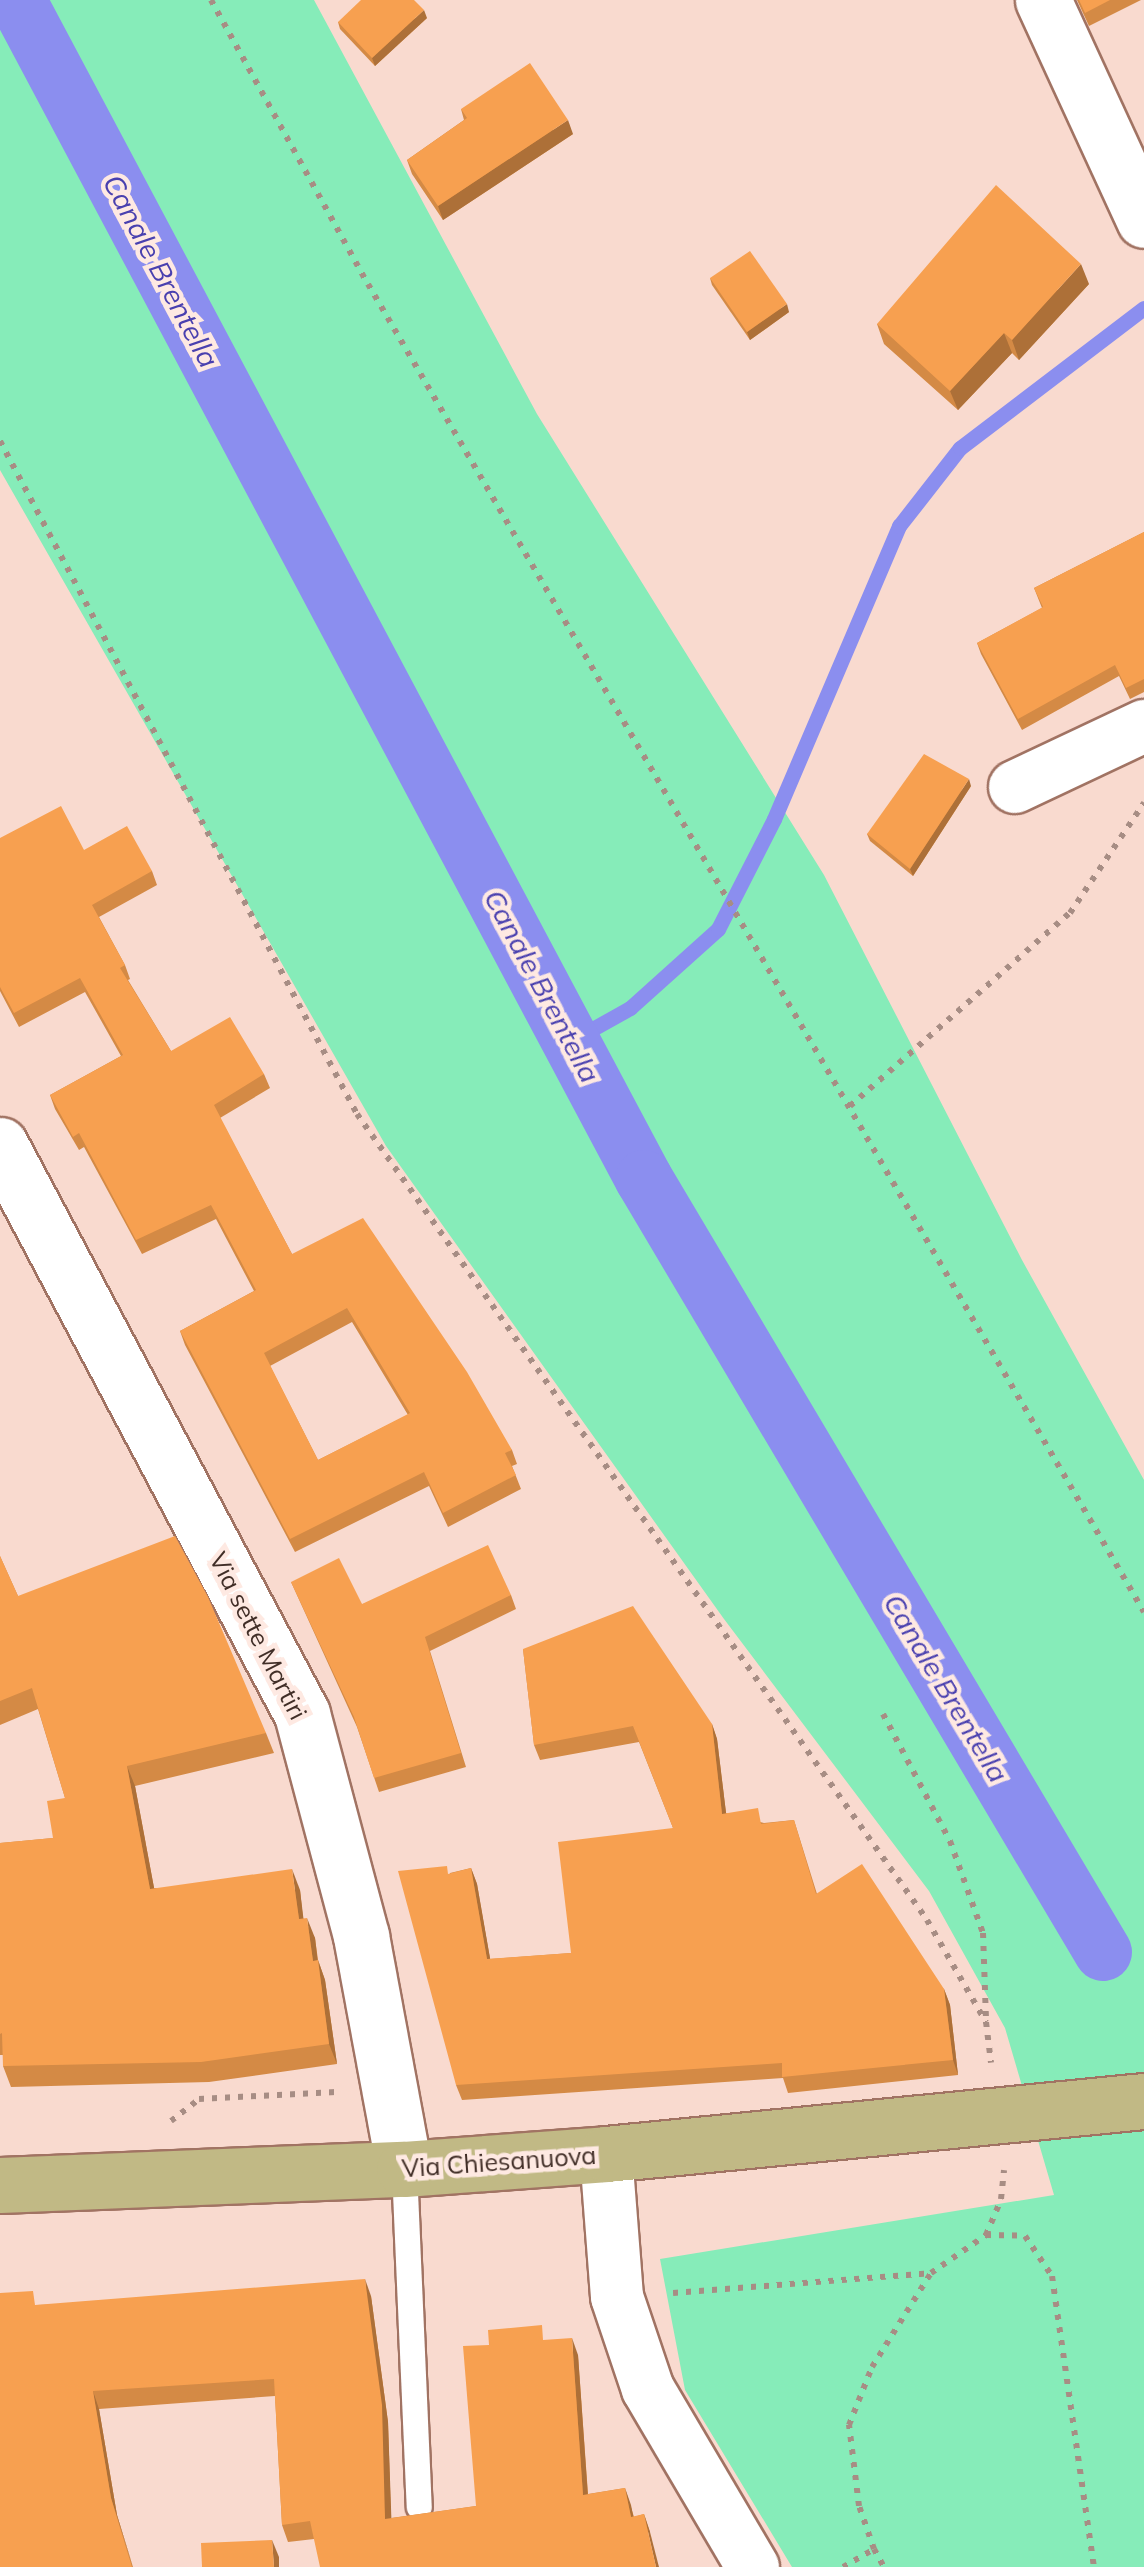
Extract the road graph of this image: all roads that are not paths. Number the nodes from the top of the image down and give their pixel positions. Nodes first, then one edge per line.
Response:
1 (1043, 0) edge
2 (1144, 220) edge
3 (1144, 726) edge
4 (1015, 787) dead end
5 (0, 1145) edge
6 (1144, 2101) edge
7 (606, 2154) junction
8 (404, 2169) junction
9 (0, 2185) edge
10 (419, 2507) dead end
11 (753, 2567) edge

1 - 2 main road
3 - 4 street
5 - 8 main road, Via sette Martiri
6 - 7 main road, Via Chiesanuova
7 - 8 main road, Via Chiesanuova
7 - 11 street
8 - 9 main road, Via Chiesanuova
8 - 10 lane

